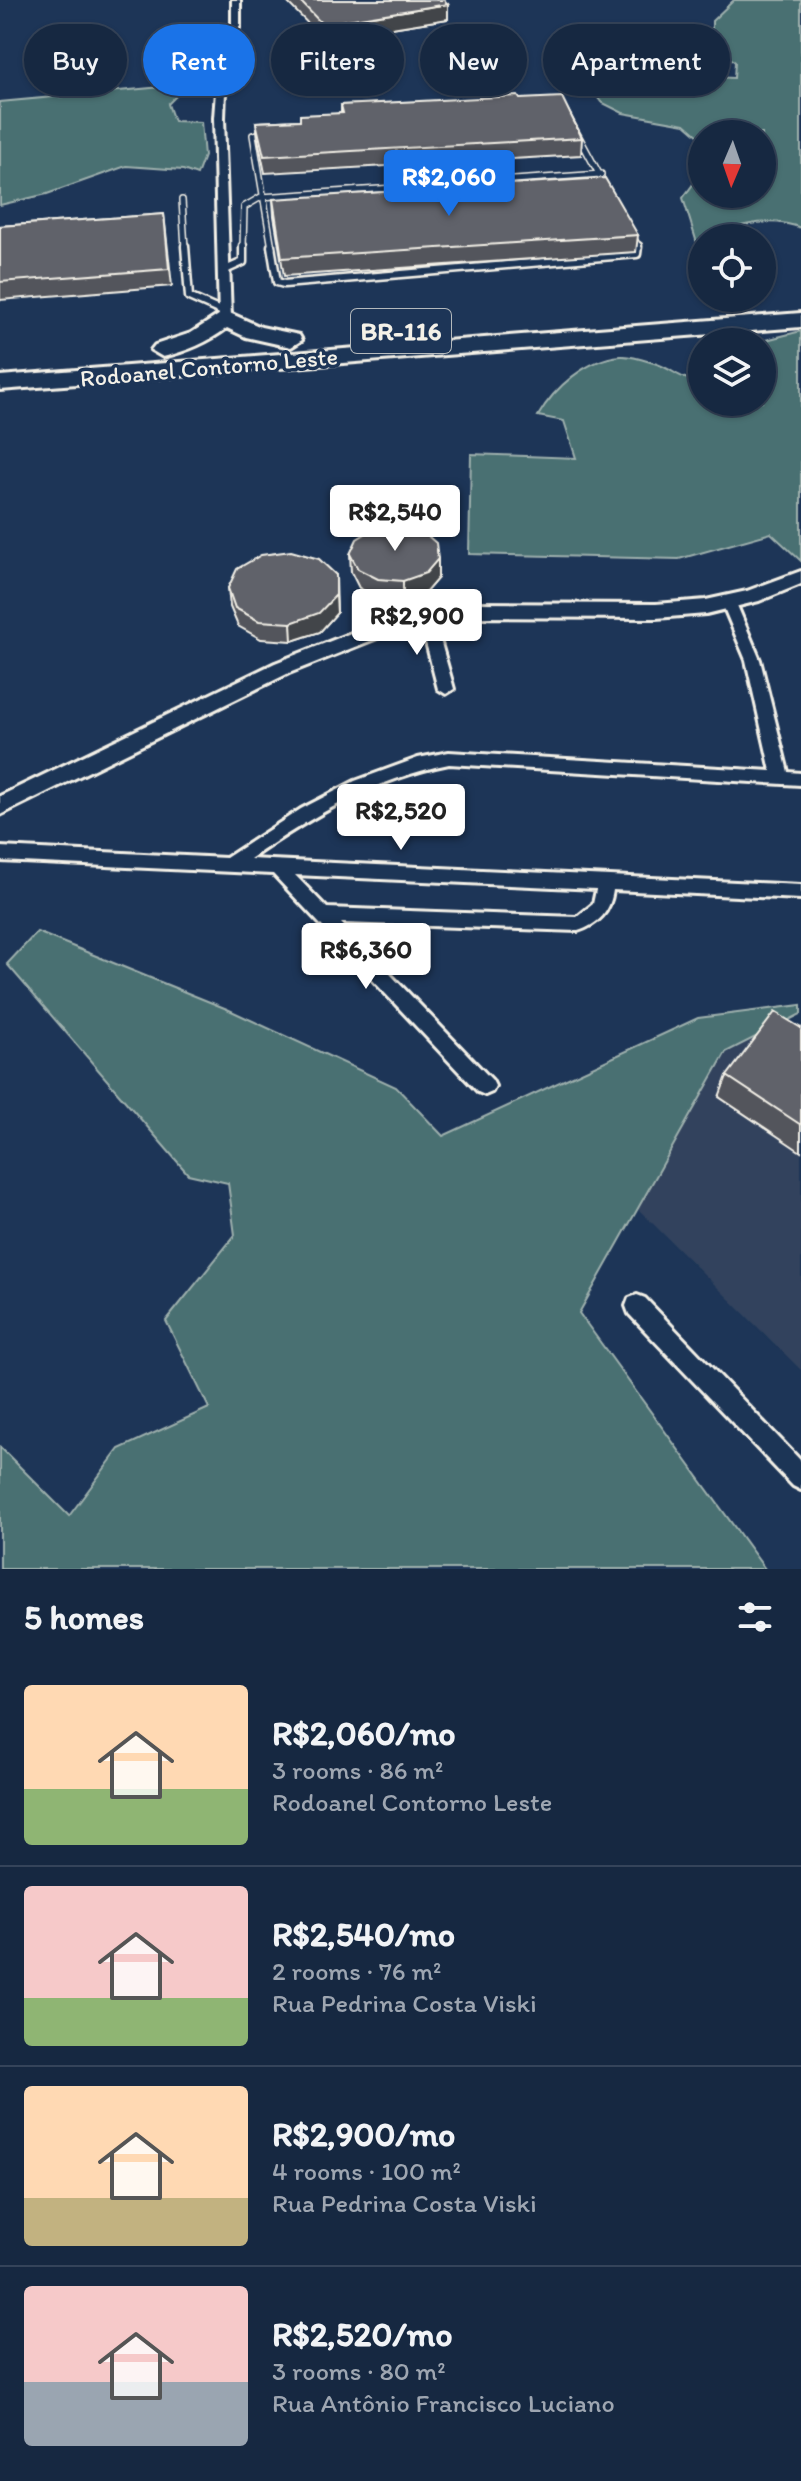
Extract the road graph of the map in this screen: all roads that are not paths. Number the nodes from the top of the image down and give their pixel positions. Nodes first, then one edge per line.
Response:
1 (236, 0) edge
2 (601, 174) junction
3 (261, 197) junction
4 (182, 200) dead end
5 (223, 271) junction
6 (801, 299) edge
7 (225, 316) junction
8 (801, 320) edge
9 (291, 340) junction
10 (163, 350) junction
11 (0, 362) edge
12 (0, 383) edge
13 (801, 577) edge
14 (729, 603) junction
15 (426, 615) junction
16 (446, 689) dead end
17 (781, 778) junction
18 (801, 779) edge
19 (0, 806) edge
20 (0, 854) edge
21 (229, 865) junction
22 (277, 867) junction
23 (605, 883) junction
24 (801, 892) edge
25 (322, 915) junction
26 (485, 1086) dead end
27 (637, 1306) dead end
28 (801, 1478) edge

1 - 5 street
2 - 3 lane
2 - 3 lane
2 - 3 lane
3 - 5 lane
4 - 7 lane
5 - 7 street
6 - 9 highway, Rodoanel Contorno Leste / BR-116
7 - 9 highway
7 - 10 highway
8 - 12 highway, Rodoanel Contorno Leste / BR-116
9 - 10 highway, Rodoanel Contorno Leste / BR-116
10 - 11 highway, Rodoanel Contorno Leste / BR-116
13 - 14 street
14 - 15 street
14 - 17 street
15 - 16 street
15 - 19 street
17 - 18 street
17 - 21 street
20 - 21 street
21 - 22 street
22 - 23 street
22 - 25 street
23 - 24 street
23 - 25 street
25 - 26 street
27 - 28 street

